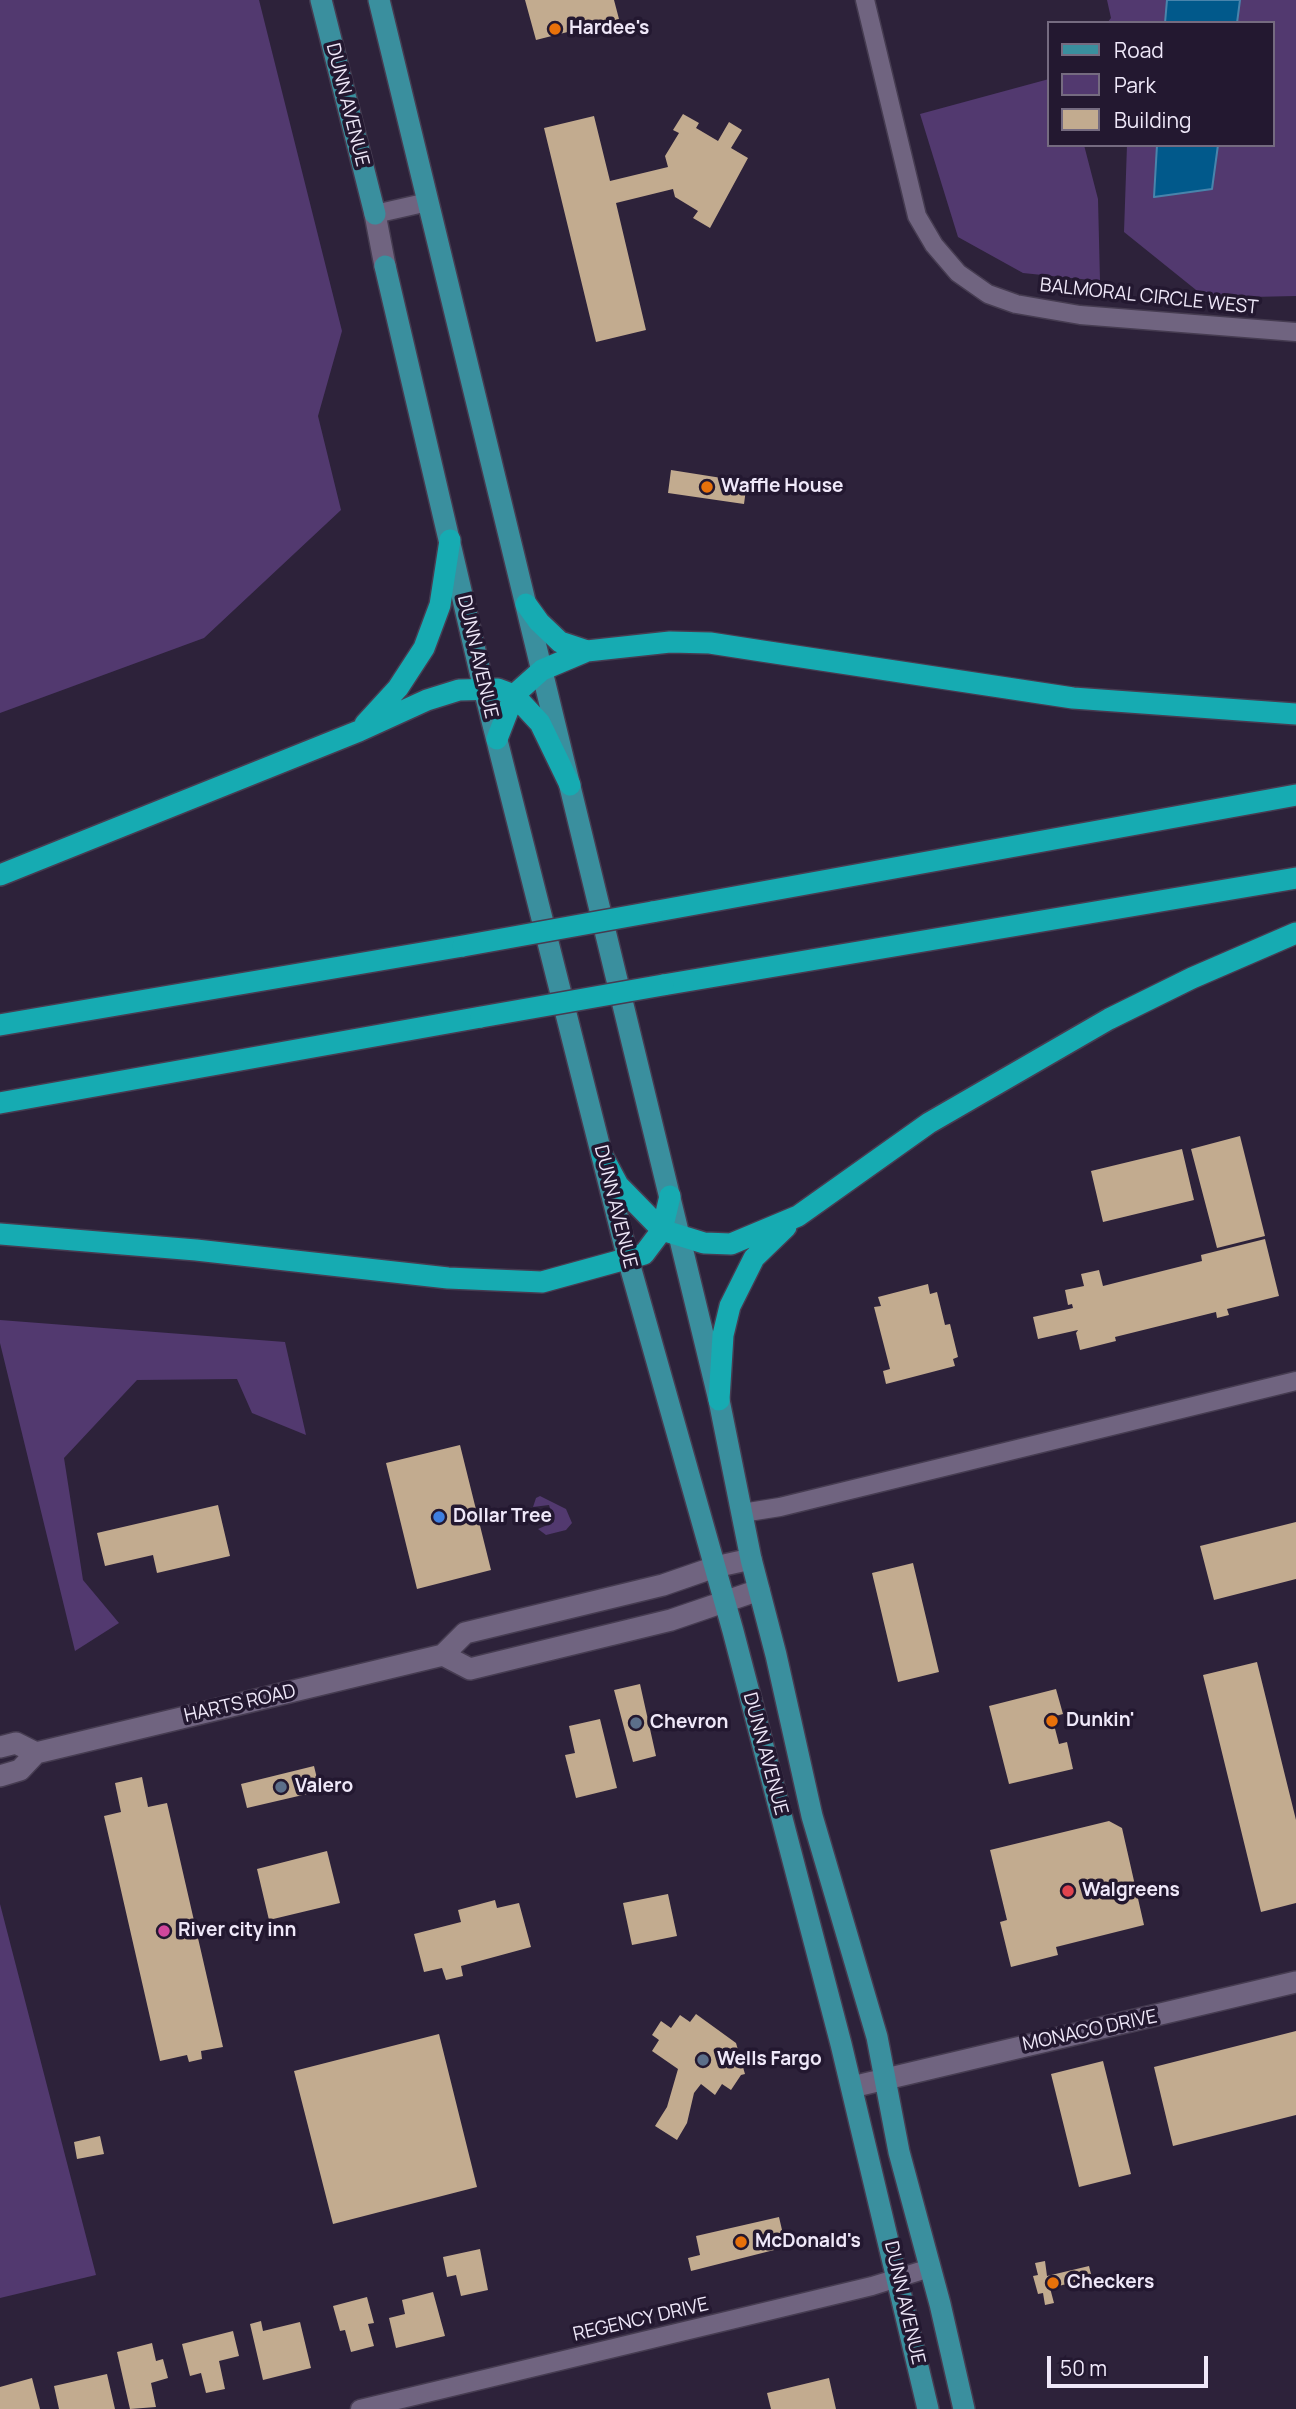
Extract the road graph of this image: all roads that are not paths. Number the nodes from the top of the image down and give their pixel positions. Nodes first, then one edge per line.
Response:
1 (321, 0) edge
2 (379, 0) edge
3 (865, 0) edge
4 (428, 202) junction
5 (375, 214) junction
6 (385, 266) joint
7 (1296, 332) edge
8 (450, 540) junction
9 (526, 604) junction
10 (587, 651) junction
11 (542, 670) junction
12 (484, 688) junction
13 (514, 695) junction
14 (1296, 714) edge
15 (359, 731) junction
16 (497, 739) junction
17 (570, 785) junction
18 (1296, 795) edge
19 (0, 875) edge
20 (1296, 878) edge
21 (1296, 933) edge
22 (0, 1025) edge
23 (0, 1102) edge
24 (602, 1155) junction
25 (670, 1196) joint
26 (798, 1216) junction
27 (671, 1233) junction
28 (0, 1234) edge
29 (628, 1259) junction
30 (1296, 1381) edge
31 (719, 1400) junction
32 (742, 1513) junction
33 (751, 1559) junction
34 (715, 1567) junction
35 (759, 1590) junction
36 (723, 1602) junction
37 (443, 1655) junction
38 (0, 1746) edge
39 (36, 1753) junction
40 (0, 1776) edge
41 (1296, 1982) edge
42 (885, 2081) junction
43 (852, 2087) junction
44 (930, 2268) junction
45 (898, 2278) junction
46 (405, 2404) edge
47 (360, 2409) edge
48 (929, 2409) edge
49 (964, 2409) edge

1 - 5 main road, DUNN AVENUE
2 - 4 main road
3 - 7 street, BALMORAL CIRCLE WEST
4 - 5 street
4 - 9 main road
5 - 6 street, DUNN AVENUE
6 - 8 main road, DUNN AVENUE
8 - 12 main road, DUNN AVENUE
8 - 15 highway
9 - 10 highway
9 - 11 main road
10 - 11 highway
10 - 14 highway
11 - 13 highway
11 - 17 main road
12 - 13 highway
12 - 15 highway
12 - 16 main road, DUNN AVENUE
13 - 16 highway
13 - 17 highway
15 - 19 highway
16 - 24 main road, DUNN AVENUE
17 - 25 main road
18 - 22 highway, bridge
20 - 23 highway, bridge
21 - 26 highway
24 - 27 highway
24 - 29 main road, DUNN AVENUE
25 - 27 highway
26 - 27 highway
26 - 31 highway
27 - 29 highway
27 - 31 main road, DUNN AVENUE
28 - 29 highway
29 - 34 main road, DUNN AVENUE
30 - 32 street
31 - 32 main road, DUNN AVENUE
32 - 33 main road, DUNN AVENUE
33 - 34 street, HARTS ROAD
33 - 35 main road, DUNN AVENUE
34 - 36 main road, DUNN AVENUE
34 - 37 street, HARTS ROAD
35 - 36 street
35 - 42 main road, DUNN AVENUE
36 - 37 street
36 - 43 main road, DUNN AVENUE
37 - 39 street, HARTS ROAD
38 - 39 street, HARTS ROAD
39 - 40 street, HARTS ROAD
41 - 42 street, MONACO DRIVE
42 - 43 street, MONACO DRIVE
42 - 44 main road, DUNN AVENUE
43 - 45 main road, DUNN AVENUE
44 - 45 street, REGENCY DRIVE
44 - 49 main road, DUNN AVENUE
45 - 46 street, REGENCY DRIVE
45 - 48 main road, DUNN AVENUE
46 - 47 street, REGENCY DRIVE

